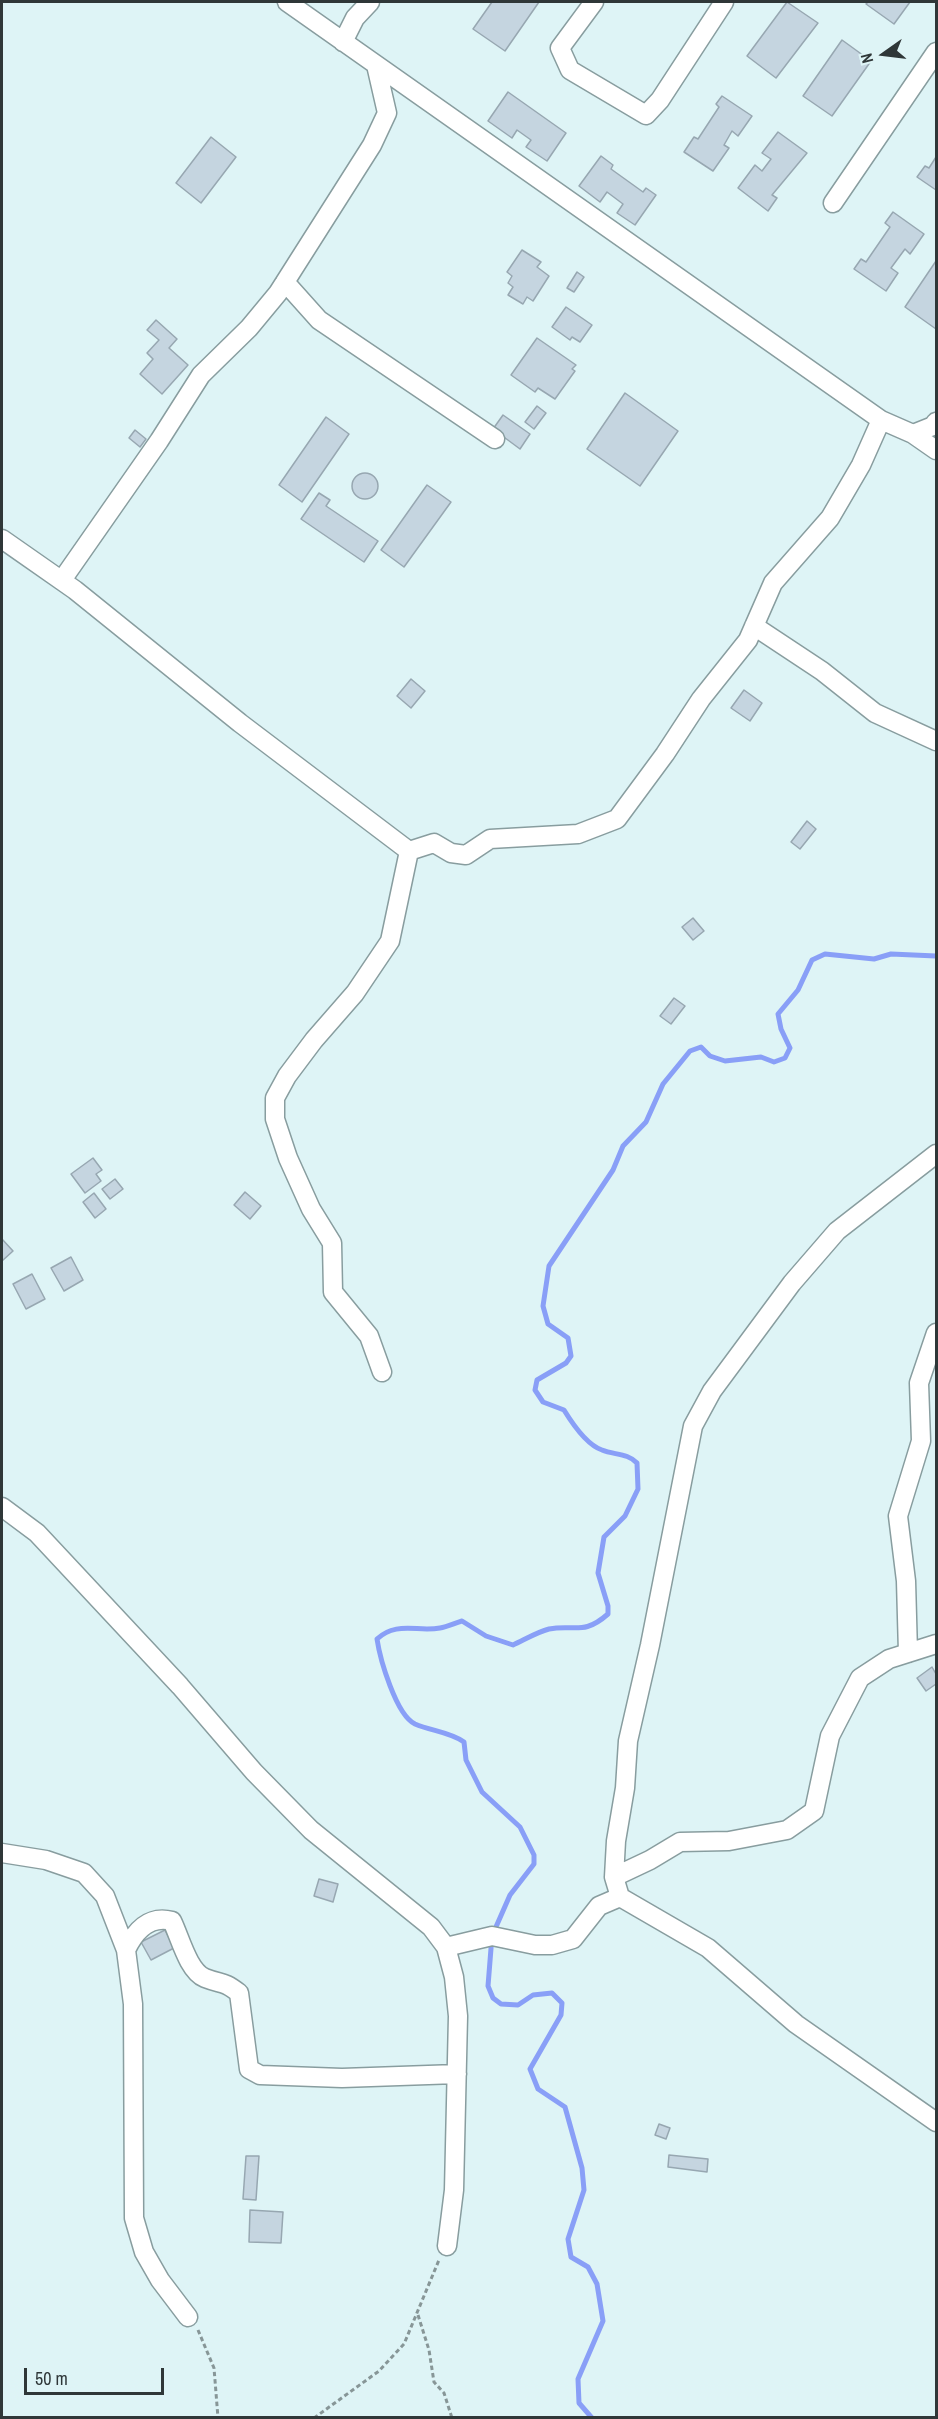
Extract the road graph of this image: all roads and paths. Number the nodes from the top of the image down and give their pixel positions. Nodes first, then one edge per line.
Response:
1 (287, 2) edge
2 (370, 2) edge
3 (594, 2) edge
4 (724, 2) edge
5 (343, 42) junction
6 (936, 52) edge
7 (376, 65) junction
8 (833, 203) dead end
9 (285, 282) junction
10 (881, 420) junction
11 (936, 422) edge
12 (913, 434) junction
13 (495, 439) dead end
14 (936, 450) edge
15 (2, 539) edge
16 (62, 580) junction
17 (754, 626) junction
18 (936, 741) edge
19 (409, 851) junction
20 (936, 1155) edge
21 (936, 1333) edge
22 (382, 1372) dead end
23 (2, 1506) edge
24 (936, 1644) edge
25 (908, 1653) junction
26 (2, 1853) edge
27 (614, 1876) junction
28 (620, 1896) junction
29 (446, 1947) junction
30 (126, 1950) junction
31 (457, 2074) junction
32 (936, 2122) edge
33 (447, 2246) joint
34 (417, 2314) junction
35 (188, 2317) joint
36 (218, 2418) edge
37 (314, 2418) edge
38 (452, 2418) edge

1 - 5 street
2 - 5 street
3 - 4 street
5 - 7 street
6 - 8 street
7 - 9 street
7 - 10 street
9 - 13 street
9 - 16 street
10 - 12 street
10 - 17 street
11 - 12 street
12 - 14 street
15 - 16 street
16 - 19 street
17 - 18 street
17 - 19 street
19 - 22 street
20 - 27 street
21 - 25 street
23 - 29 street
24 - 25 street
25 - 27 street
26 - 30 street
27 - 28 street
28 - 29 street
28 - 32 street
29 - 31 street
30 - 31 street
30 - 35 street
31 - 33 street
33 - 34 path
34 - 37 path
34 - 38 path
35 - 36 path

